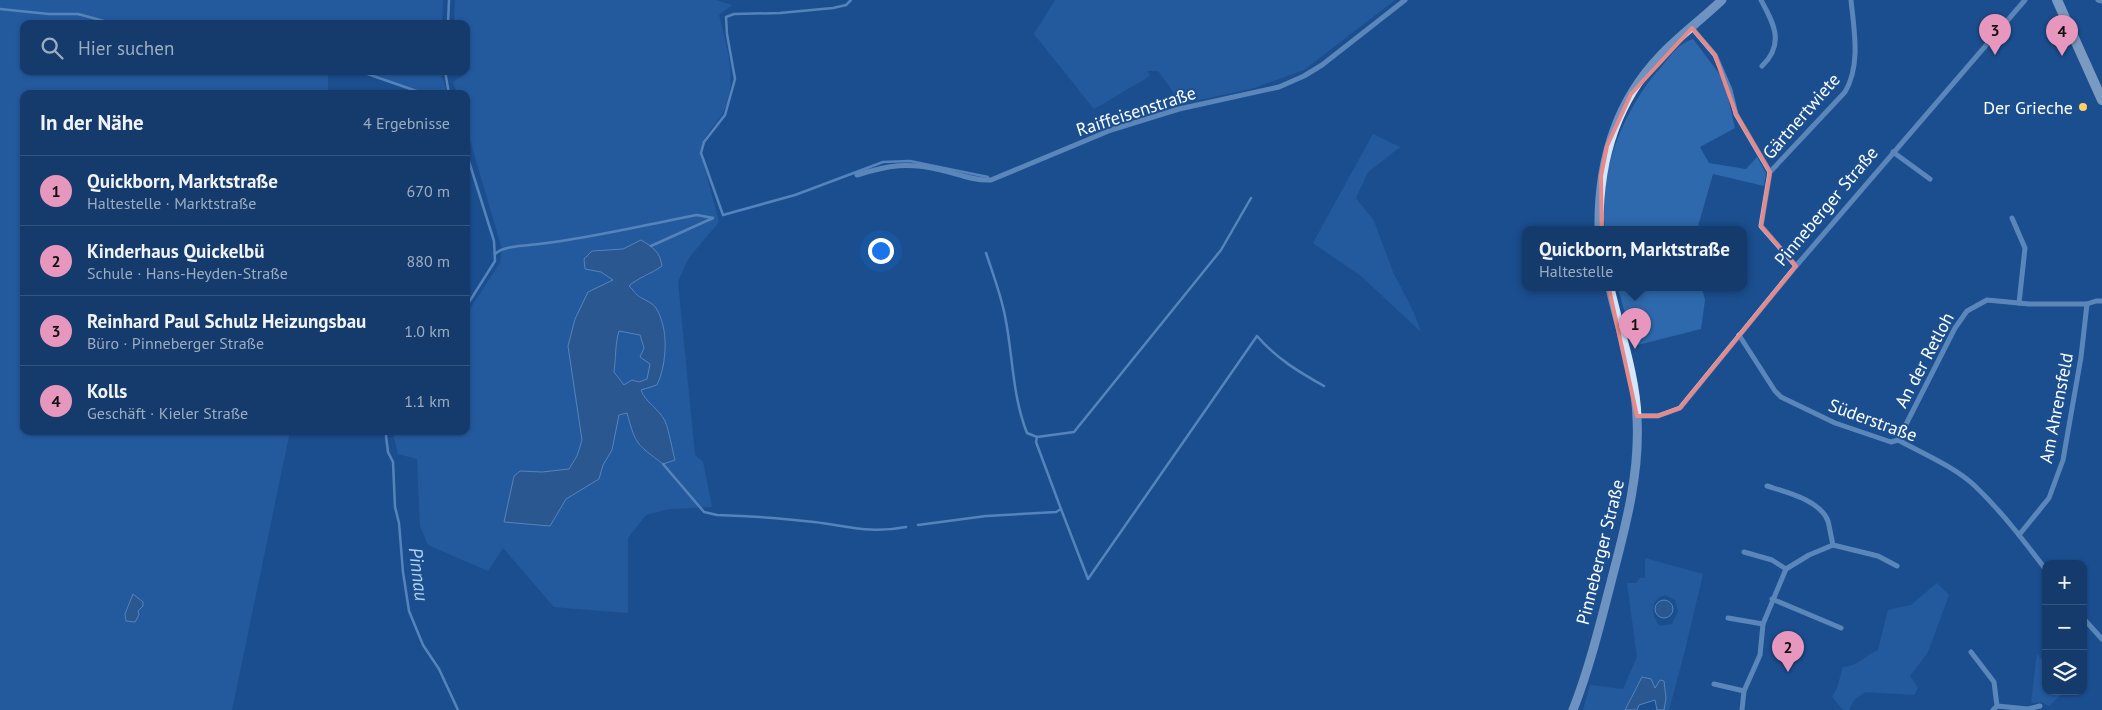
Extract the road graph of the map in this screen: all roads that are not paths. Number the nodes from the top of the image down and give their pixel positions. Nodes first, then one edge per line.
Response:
1 (1405, 0) edge
2 (1722, 0) edge
3 (1761, 0) edge
4 (1851, 0) edge
5 (2025, 0) edge
6 (2057, 0) edge
7 (2098, 0) edge
8 (2102, 1) edge
9 (1692, 28) junction
10 (1762, 66) dead end
11 (2102, 100) edge
12 (1893, 152) junction
13 (1770, 172) junction
14 (857, 175) dead end
15 (1930, 180) dead end
16 (2012, 218) dead end
17 (1599, 226) edge
18 (1796, 266) junction
19 (1611, 291) edge
20 (2102, 301) edge
21 (2019, 303) junction
22 (2087, 304) junction
23 (1739, 335) junction
24 (1637, 416) junction
25 (1898, 440) junction
26 (1767, 486) dead end
27 (2019, 535) junction
28 (1833, 545) junction
29 (1744, 552) dead end
30 (2042, 565) edge
31 (1897, 566) dead end
32 (1786, 569) junction
33 (1772, 599) junction
34 (1728, 618) dead end
35 (2087, 622) edge
36 (1762, 624) junction
37 (1841, 628) dead end
38 (2102, 639) edge
39 (1971, 652) dead end
40 (1714, 684) dead end
41 (1744, 691) junction
42 (2040, 706) dead end
43 (1995, 708) edge
44 (1573, 710) edge
45 (1742, 710) edge

1 - 14 street, Raiffeisenstraße
2 - 9 main road
3 - 10 street
4 - 13 street, Gärtnertwiete
5 - 12 street, Pinneberger Straße
6 - 11 main road
7 - 8 street
9 - 13 street
9 - 17 main road
12 - 15 street, Pinneberger Straße
12 - 18 street, Pinneberger Straße
13 - 18 street, Gärtnertwiete
16 - 21 street
18 - 23 street, Pinneberger Straße
19 - 24 main road
20 - 22 street, An der Retloh
21 - 22 street, An der Retloh
21 - 25 street, An der Retloh
22 - 27 street, Am Ahrensfeld
23 - 24 street, Pinneberger Straße
23 - 25 street, Süderstraße
24 - 44 main road, Pinneberger Straße
25 - 27 street, Süderstraße
26 - 28 street
27 - 30 street, Süderstraße
28 - 31 street
28 - 32 street
29 - 32 street
32 - 33 street
33 - 36 street
33 - 37 street
34 - 36 street
35 - 38 street
36 - 41 street
39 - 43 street
40 - 41 street
41 - 45 street
42 - 43 street

